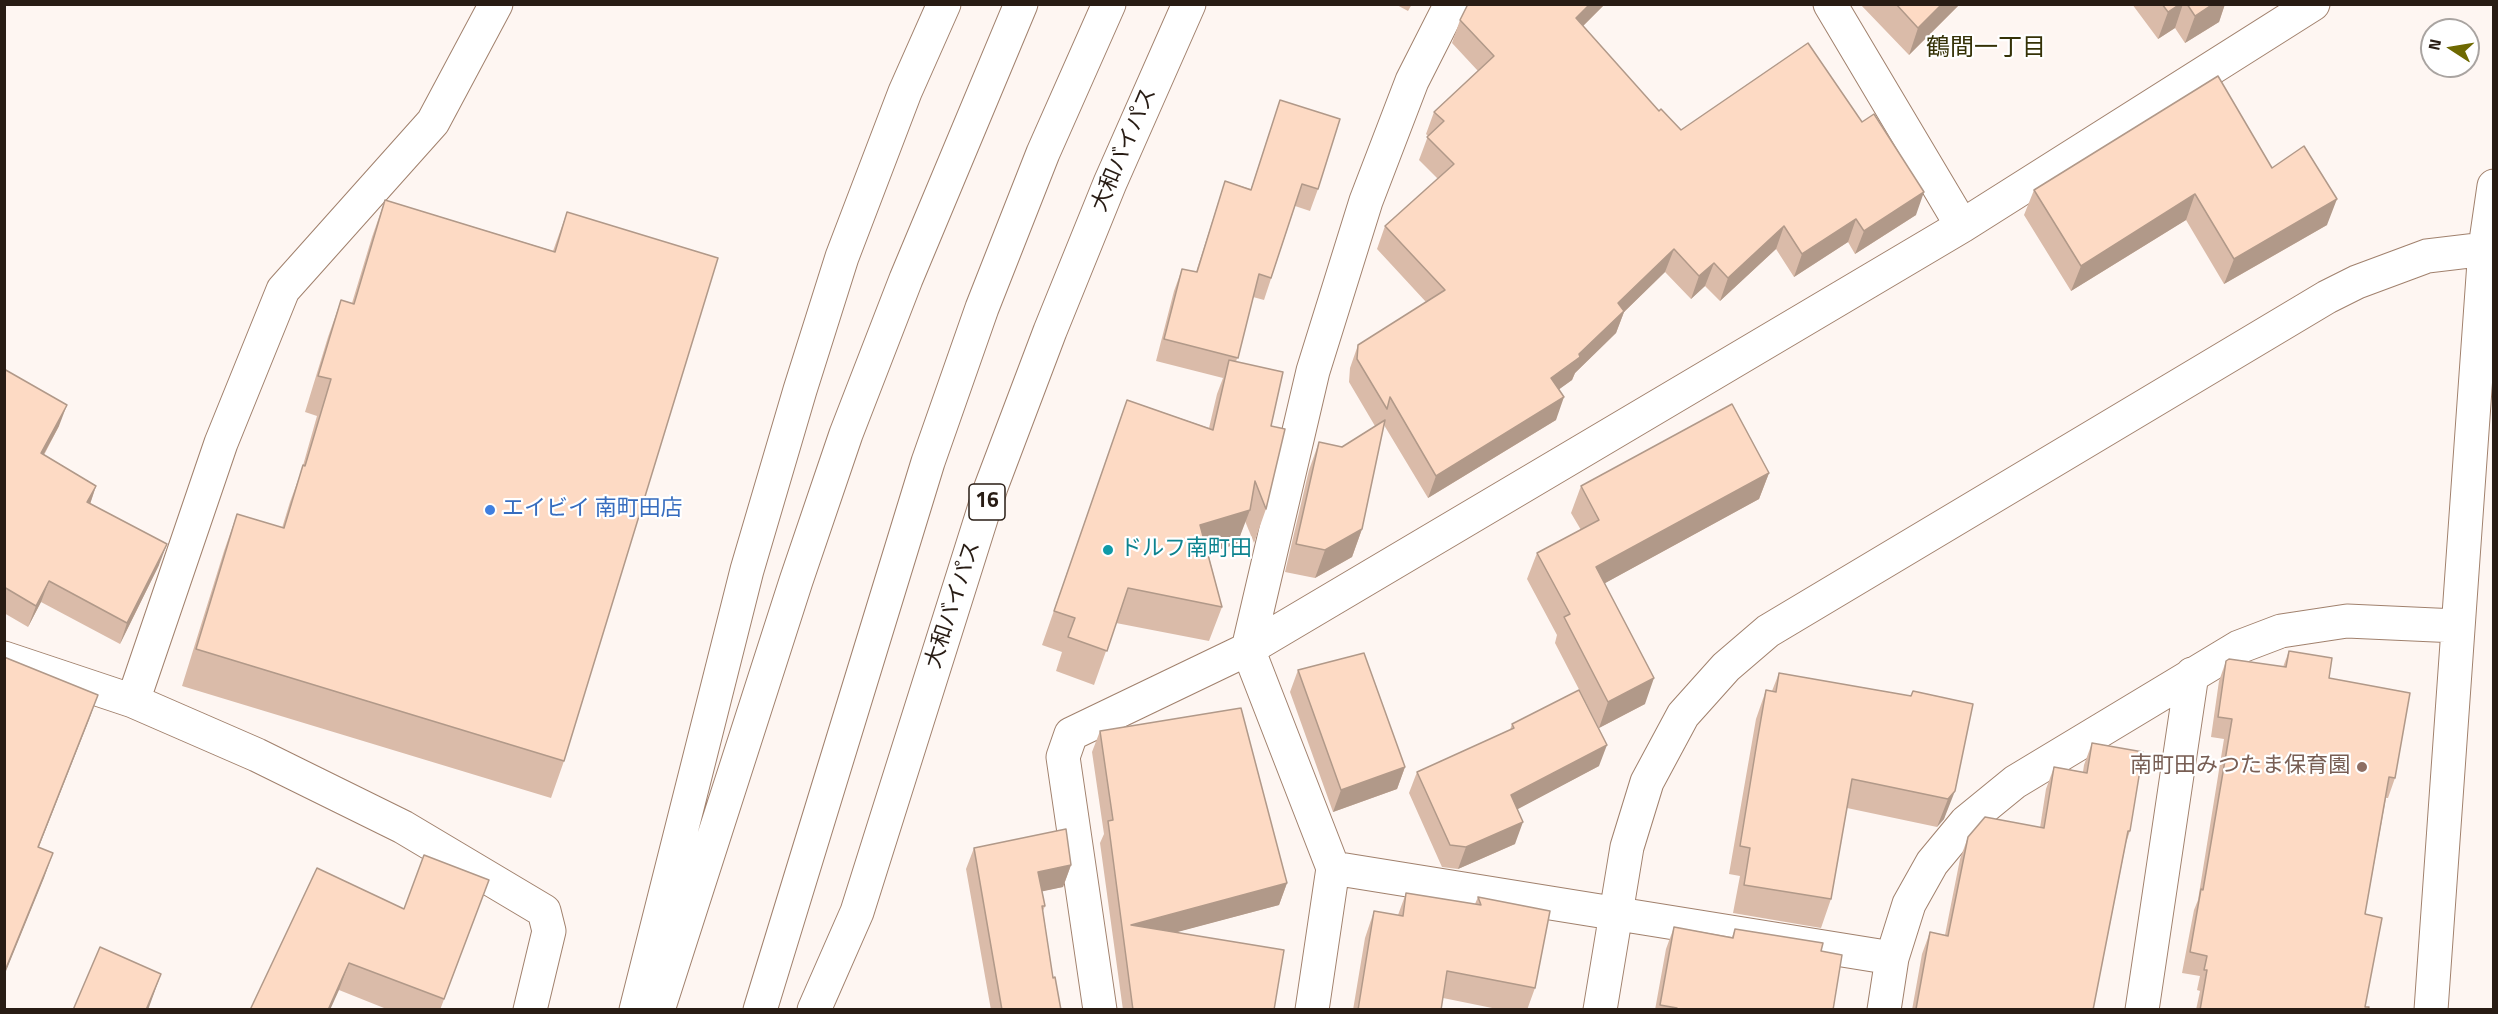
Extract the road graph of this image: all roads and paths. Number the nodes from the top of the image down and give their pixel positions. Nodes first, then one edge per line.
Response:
1 (496, 4) edge
2 (944, 4) edge
3 (1021, 4) edge
4 (1109, 4) edge
5 (1189, 4) edge
6 (1451, 4) edge
7 (1830, 4) edge
8 (2313, 4) edge
9 (2493, 186) edge
10 (1962, 226) junction
11 (2489, 248) edge
12 (2457, 626) junction
13 (1248, 649) junction
14 (4, 658) edge
15 (2192, 674) junction
16 (133, 700) junction
17 (1334, 868) junction
18 (1614, 913) junction
19 (1892, 958) junction
20 (526, 1005) edge
21 (636, 1010) edge
22 (658, 1010) edge
23 (760, 1010) edge
24 (814, 1010) edge
25 (1101, 1010) edge
26 (1312, 1010) edge
27 (1600, 1010) edge
28 (1884, 1010) edge
29 (2142, 1010) edge
30 (2431, 1010) edge

1 - 16 main road
2 - 21 main road
3 - 22 main road
4 - 23 main road
5 - 24 main road, 大和バイパス / 16
6 - 13 main road
7 - 10 main road
8 - 10 main road
9 - 11 main road
10 - 13 main road
11 - 12 main road
11 - 18 main road
12 - 15 main road
12 - 30 main road
13 - 17 main road
13 - 25 main road
14 - 16 main road
15 - 19 main road
15 - 29 main road
16 - 20 main road
17 - 18 main road
17 - 26 main road
18 - 19 main road
18 - 27 main road
19 - 28 main road

